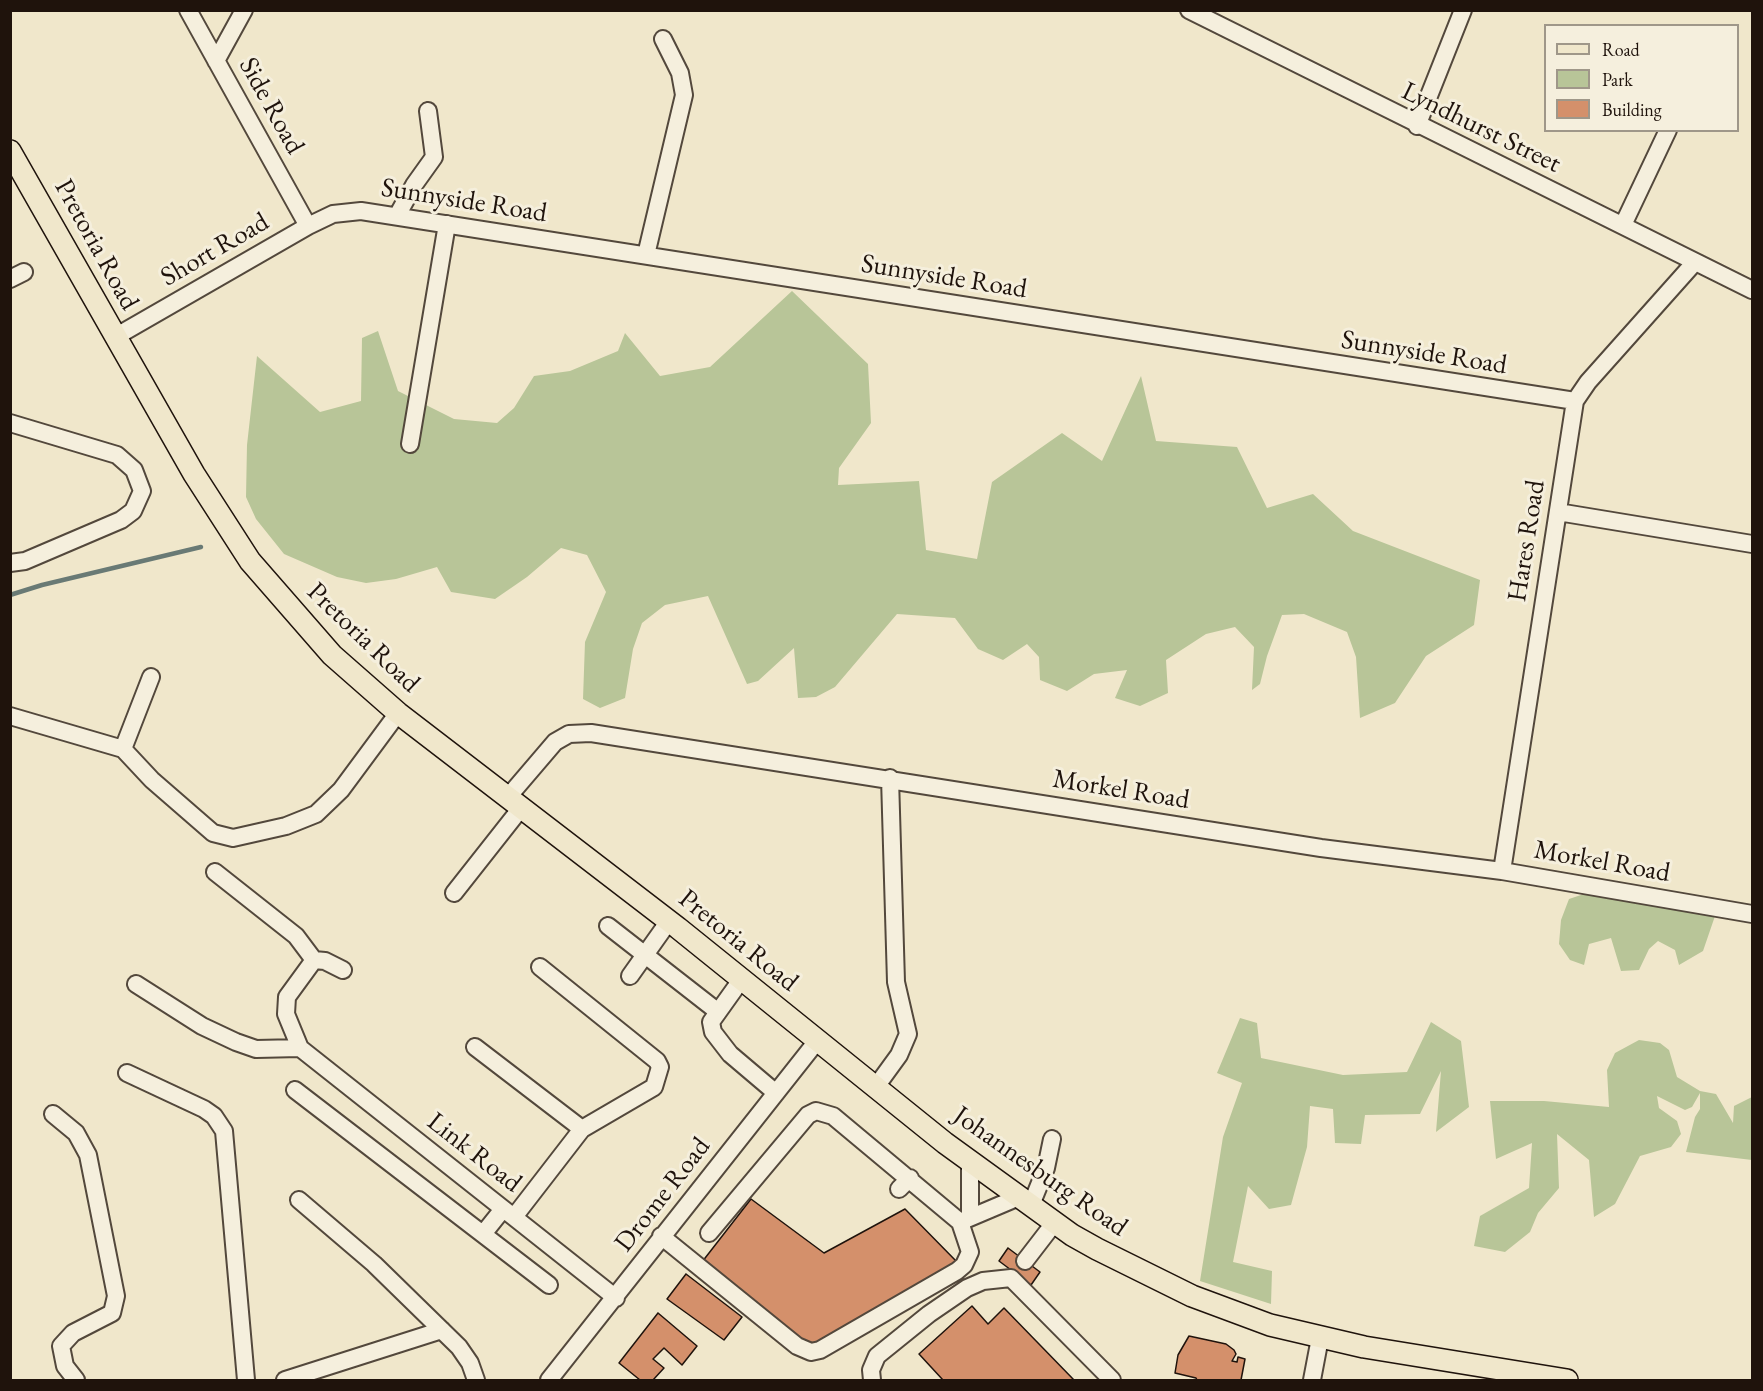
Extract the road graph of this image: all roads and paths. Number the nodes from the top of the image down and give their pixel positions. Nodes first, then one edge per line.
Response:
1 (188, 10) edge
2 (244, 10) edge
3 (1189, 10) edge
4 (1463, 10) edge
5 (663, 39) dead end
6 (216, 61) junction
7 (428, 111) dead end
8 (1417, 126) junction
9 (1667, 132) edge
10 (10, 151) edge
11 (397, 216) junction
12 (447, 224) junction
13 (1623, 225) junction
14 (309, 226) junction
15 (646, 255) junction
16 (1695, 262) junction
17 (1752, 290) edge
18 (115, 337) junction
19 (1575, 401) junction
20 (10, 423) edge
21 (410, 444) dead end
22 (1558, 512) junction
23 (1752, 544) edge
24 (10, 563) edge
25 (151, 677) dead end
26 (398, 713) junction
27 (10, 716) edge
28 (123, 749) junction
29 (890, 778) junction
30 (515, 803) junction
31 (1502, 871) junction
32 (215, 872) dead end
33 (454, 893) dead end
34 (1752, 914) edge
35 (669, 921) junction
36 (608, 926) dead end
37 (646, 954) junction
38 (314, 960) junction
39 (540, 967) dead end
40 (343, 970) dead end
41 (630, 976) dead end
42 (741, 980) junction
43 (136, 984) dead end
44 (717, 1011) junction
45 (817, 1041) junction
46 (475, 1047) dead end
47 (300, 1048) junction
48 (128, 1073) dead end
49 (875, 1088) junction
50 (295, 1090) dead end
51 (776, 1093) junction
52 (53, 1114) dead end
53 (582, 1129) junction
54 (1052, 1139) dead end
55 (970, 1161) junction
56 (299, 1200) dead end
57 (1025, 1201) junction
58 (508, 1213) junction
59 (965, 1219) junction
60 (1055, 1222) junction
61 (710, 1233) dead end
62 (483, 1234) junction
63 (661, 1236) junction
64 (1017, 1270) junction
65 (549, 1285) dead end
66 (616, 1298) junction
67 (442, 1330) junction
68 (1320, 1338) junction
69 (1487, 1374) edge
70 (76, 1380) edge
71 (246, 1380) edge
72 (285, 1380) edge
73 (476, 1380) edge
74 (549, 1380) edge
75 (872, 1380) edge
76 (1112, 1380) edge
77 (1312, 1380) edge
78 (1567, 1380) edge

1 - 6 street, Side Road
2 - 6 street
3 - 8 street, Lyndhurst Street
4 - 8 street
5 - 15 street
6 - 14 street, Side Road
7 - 11 street
8 - 13 street, Lyndhurst Street
9 - 13 street
10 - 18 main road, Pretoria Road
11 - 12 street, Sunnyside Road
11 - 14 street, Sunnyside Road
12 - 15 street, Sunnyside Road
12 - 21 street
13 - 16 street, Lyndhurst Street
14 - 18 street, Short Road
15 - 19 street, Sunnyside Road
16 - 17 street, Lyndhurst Street
16 - 19 street, Hares Road
18 - 26 main road, Pretoria Road
19 - 22 street, Hares Road
20 - 24 street
22 - 23 street
22 - 31 street, Hares Road
25 - 28 street
26 - 28 street
26 - 30 main road, Pretoria Road
27 - 28 street
29 - 30 street, Morkel Road
29 - 31 street, Morkel Road
29 - 49 street
30 - 33 street, Morkel Road
30 - 35 main road, Pretoria Road
31 - 34 street, Morkel Road
32 - 38 street
35 - 37 street
35 - 42 main road, Pretoria Road
36 - 37 street
37 - 41 street
37 - 44 street
38 - 40 street
38 - 47 street
39 - 53 street
42 - 44 street
42 - 45 main road, Pretoria Road
43 - 47 street
44 - 51 street
45 - 49 main road, Johannesburg Road
45 - 51 street, Drome Road
46 - 53 street
47 - 58 street, Link Road
48 - 71 street
49 - 55 main road, Johannesburg Road
50 - 62 street
51 - 63 street, Drome Road
52 - 70 street
53 - 58 street
54 - 57 street
55 - 57 main road, Johannesburg Road
55 - 59 street
56 - 67 street
57 - 59 street
57 - 60 main road, Johannesburg Road
58 - 62 street
58 - 66 street, Link Road
59 - 61 street
59 - 63 street
60 - 64 street
60 - 68 main road, Johannesburg Road
62 - 65 street
63 - 66 street, Drome Road
64 - 75 street
64 - 76 street
66 - 74 street, Drome Road
67 - 72 street
67 - 73 street
68 - 69 main road, Johannesburg Road
68 - 77 street
69 - 78 main road, Johannesburg Road

